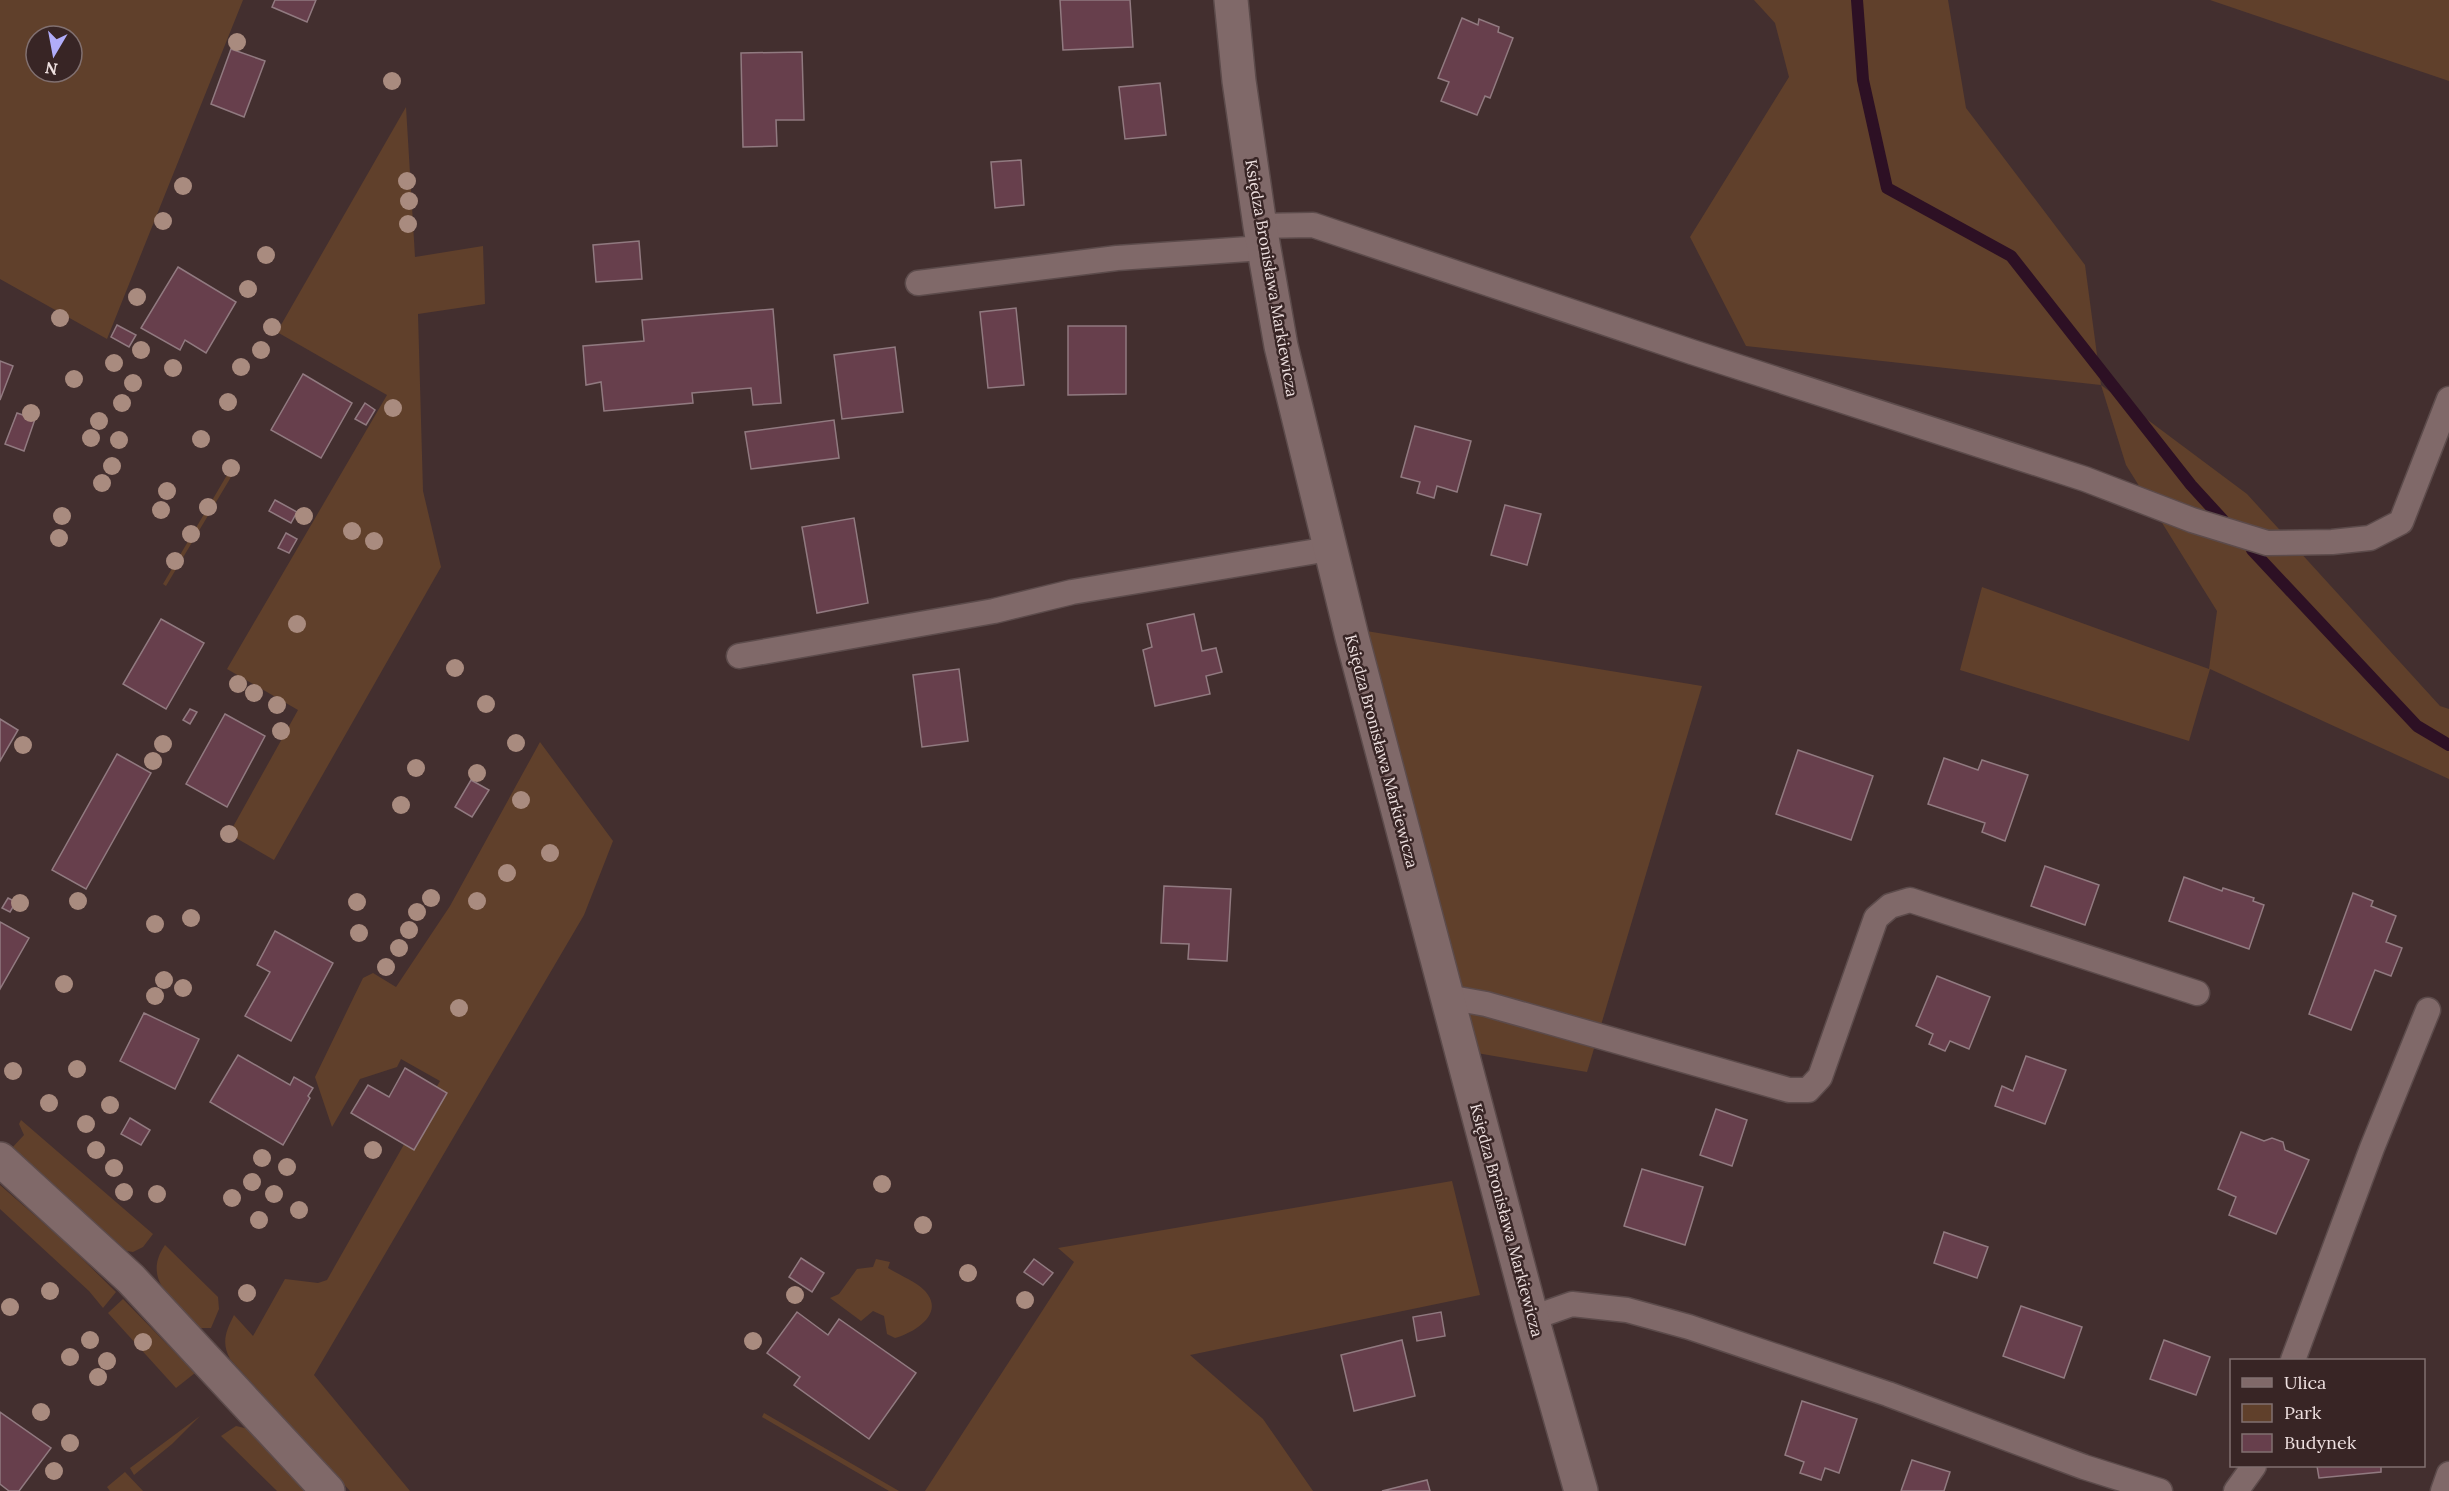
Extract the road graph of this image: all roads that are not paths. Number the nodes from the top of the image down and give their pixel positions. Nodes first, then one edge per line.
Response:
1 (1231, 0) edge
2 (1261, 237) junction
3 (918, 283) dead end
4 (2449, 399) edge
5 (1329, 549) junction
6 (739, 656) dead end
7 (2197, 993) dead end
8 (1447, 998) junction
9 (2428, 1010) dead end
10 (0, 1159) edge
11 (1532, 1318) junction
12 (2293, 1359) edge
13 (2253, 1467) edge
14 (2449, 1474) edge
15 (328, 1491) edge
16 (1581, 1491) edge
17 (2160, 1491) edge
18 (2236, 1491) edge
19 (2443, 1491) edge

1 - 2 street, Księdza Bronisława Markiewicza
2 - 3 lane
2 - 4 lane
2 - 5 street, Księdza Bronisława Markiewicza
5 - 6 lane
5 - 8 street, Księdza Bronisława Markiewicza
7 - 8 lane
8 - 11 street, Księdza Bronisława Markiewicza
9 - 12 lane
10 - 15 street
11 - 16 street, Księdza Bronisława Markiewicza
11 - 17 lane
13 - 18 lane
14 - 19 lane

